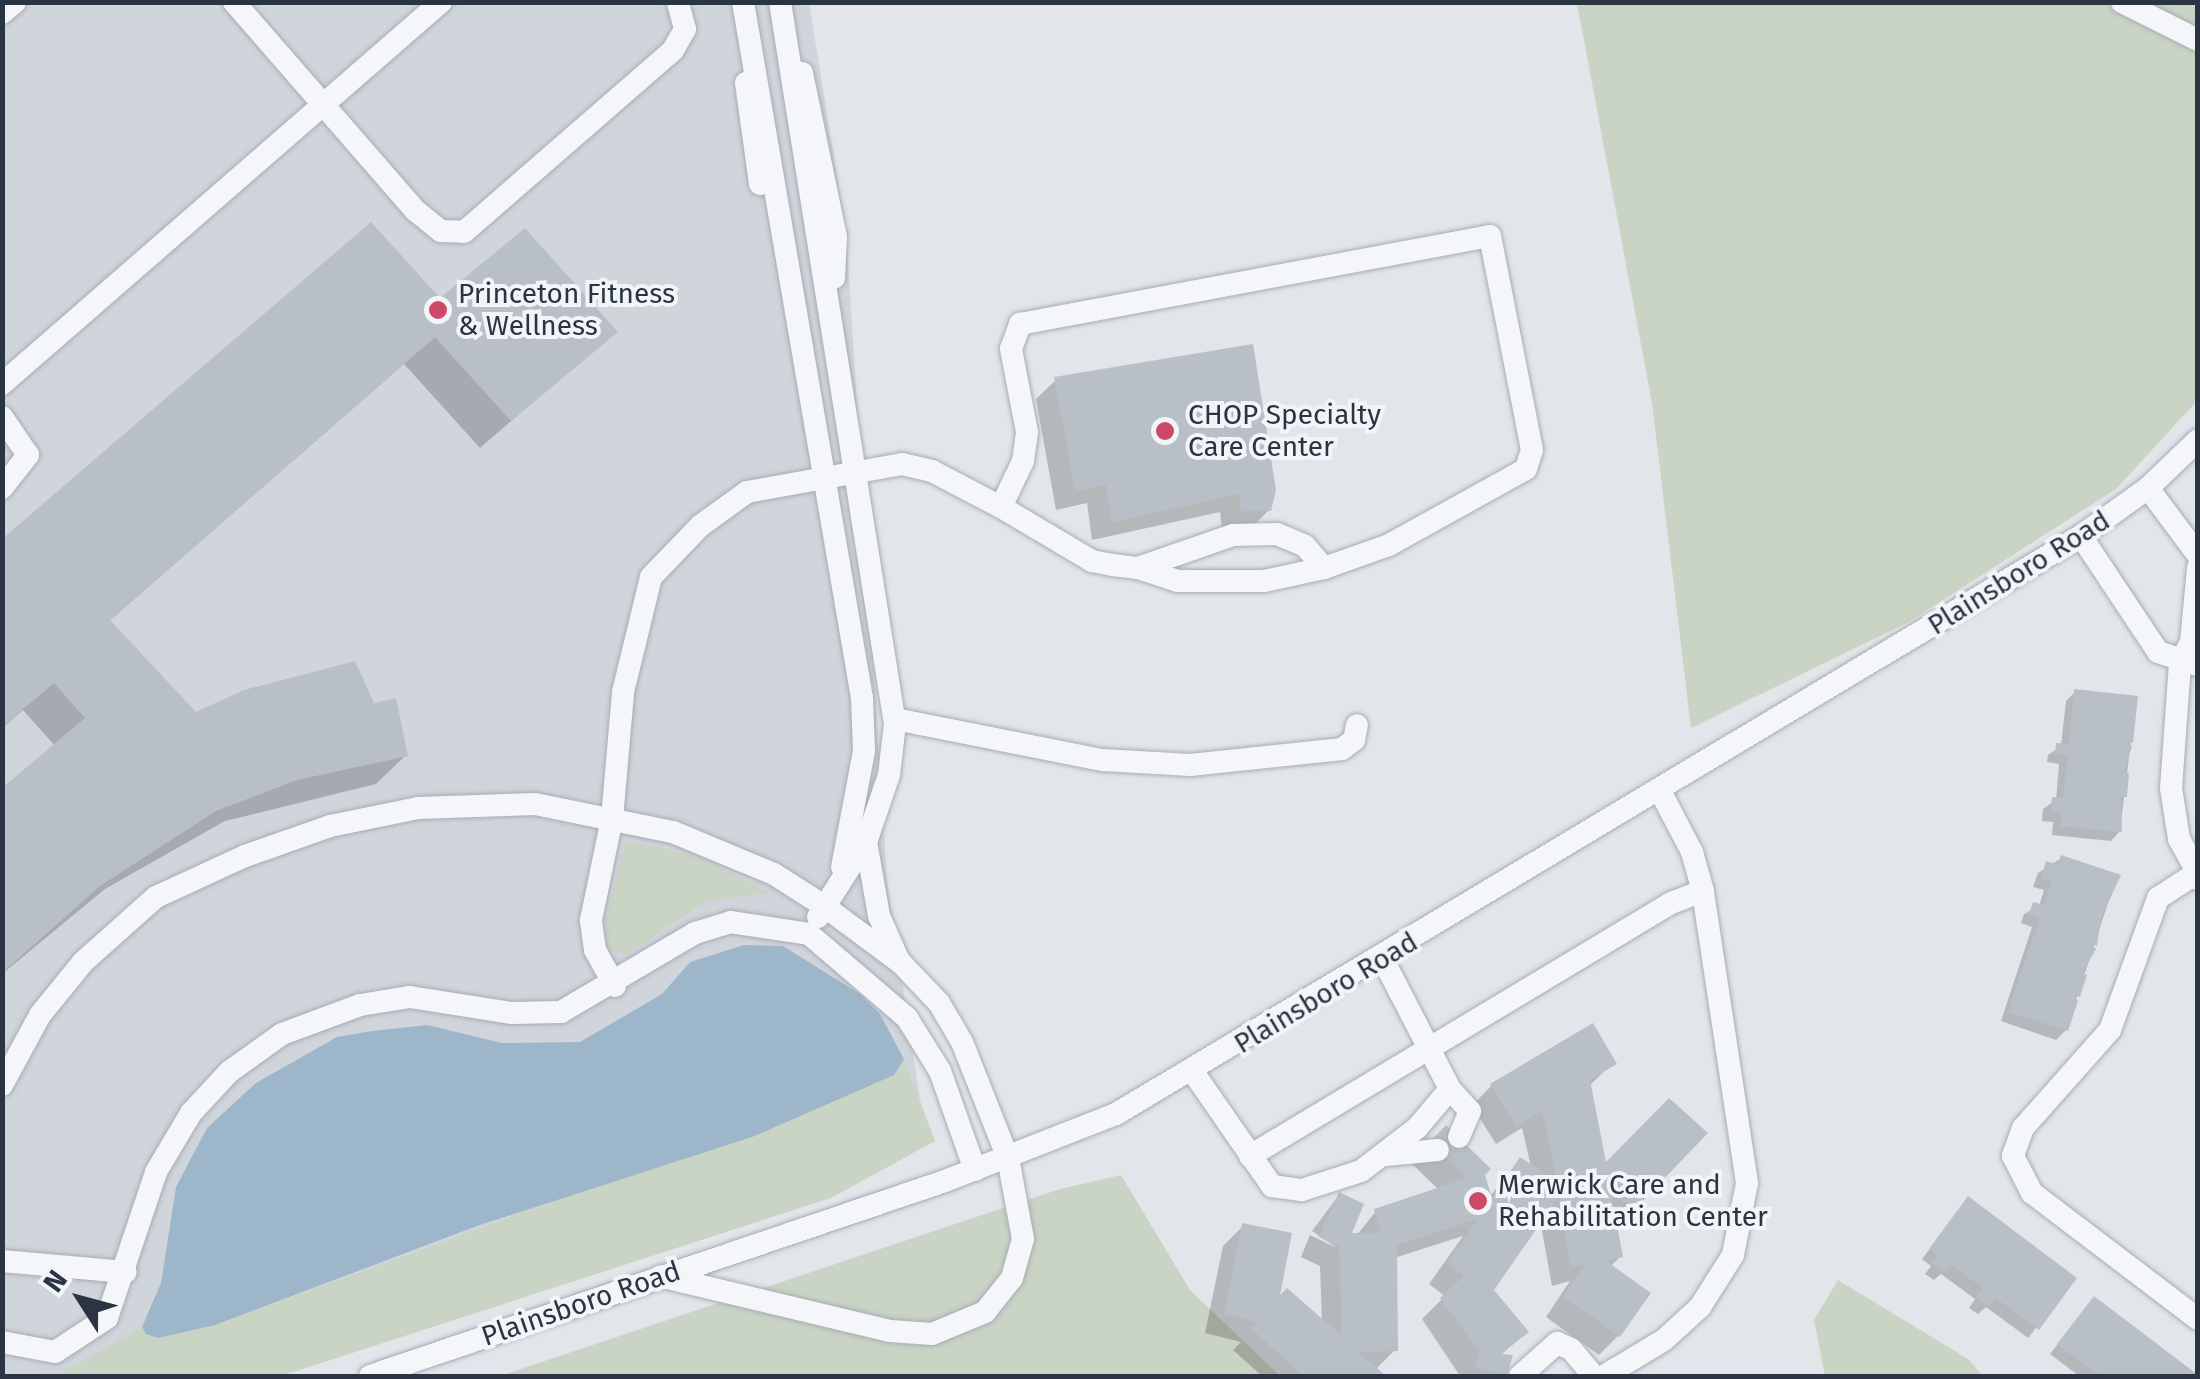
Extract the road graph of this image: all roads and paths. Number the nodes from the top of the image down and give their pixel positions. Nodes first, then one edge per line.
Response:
1 (15, 2) edge
2 (234, 2) edge
3 (442, 2) edge
4 (678, 2) edge
5 (2122, 2) edge
6 (781, 10) edge
7 (745, 11) edge
8 (2, 13) edge
9 (2198, 40) edge
10 (323, 105) junction
11 (2, 384) edge
12 (2, 417) edge
13 (2198, 440) edge
14 (854, 468) junction
15 (825, 473) junction
16 (2, 488) edge
17 (2148, 488) junction
18 (1001, 507) junction
19 (2081, 536) junction
20 (2198, 556) edge
21 (1138, 568) junction
22 (1324, 568) junction
23 (2198, 568) edge
24 (2188, 664) edge
25 (895, 719) junction
26 (1357, 725) dead end
27 (1661, 793) junction
28 (612, 820) junction
29 (866, 842) junction
30 (840, 873) junction
31 (2197, 875) edge
32 (1703, 891) junction
33 (824, 906) junction
34 (809, 934) junction
35 (1383, 960) junction
36 (900, 963) junction
37 (614, 986) junction
38 (1431, 1046) junction
39 (1193, 1072) junction
40 (2, 1084) edge
41 (1450, 1089) junction
42 (1458, 1138) dead end
43 (1438, 1150) dead end
44 (1386, 1155) junction
45 (1250, 1156) junction
46 (1008, 1158) junction
47 (975, 1170) junction
48 (2, 1261) edge
49 (126, 1272) junction
50 (660, 1276) junction
51 (2198, 1319) edge
52 (2, 1342) edge
53 (36, 1352) junction
54 (39, 1376) edge
55 (370, 1376) edge
56 (1520, 1376) edge
57 (1594, 1376) edge
58 (1604, 1376) edge

1 - 8 street
2 - 10 street
3 - 10 street
4 - 10 street
5 - 9 street
6 - 14 street
7 - 15 street
10 - 11 street
12 - 16 street
13 - 17 street, Plainsboro Road
14 - 15 street
14 - 18 street
14 - 25 street
15 - 28 street
15 - 30 street
17 - 19 street, Plainsboro Road
17 - 20 street
18 - 21 street
18 - 22 street
19 - 24 street
19 - 27 street, Plainsboro Road
21 - 22 street
21 - 22 street
23 - 24 street
24 - 31 street
25 - 26 street
25 - 29 street
27 - 32 street
27 - 35 street, Plainsboro Road
28 - 33 street
28 - 37 street
28 - 40 street
29 - 30 street
29 - 36 street
30 - 33 street
31 - 51 street
32 - 38 street
32 - 58 street
33 - 34 street
33 - 36 street
34 - 37 street
34 - 47 street
35 - 38 street
35 - 39 street, Plainsboro Road
36 - 46 street
37 - 49 street
38 - 41 street
38 - 45 street
39 - 45 street
39 - 46 street, Plainsboro Road
41 - 42 street
41 - 44 street
43 - 44 street
44 - 45 street
46 - 47 street, Plainsboro Road
46 - 50 street
47 - 50 street, Plainsboro Road
48 - 49 street
49 - 53 street
50 - 55 street, Plainsboro Road
52 - 53 street
53 - 54 street
56 - 57 street

